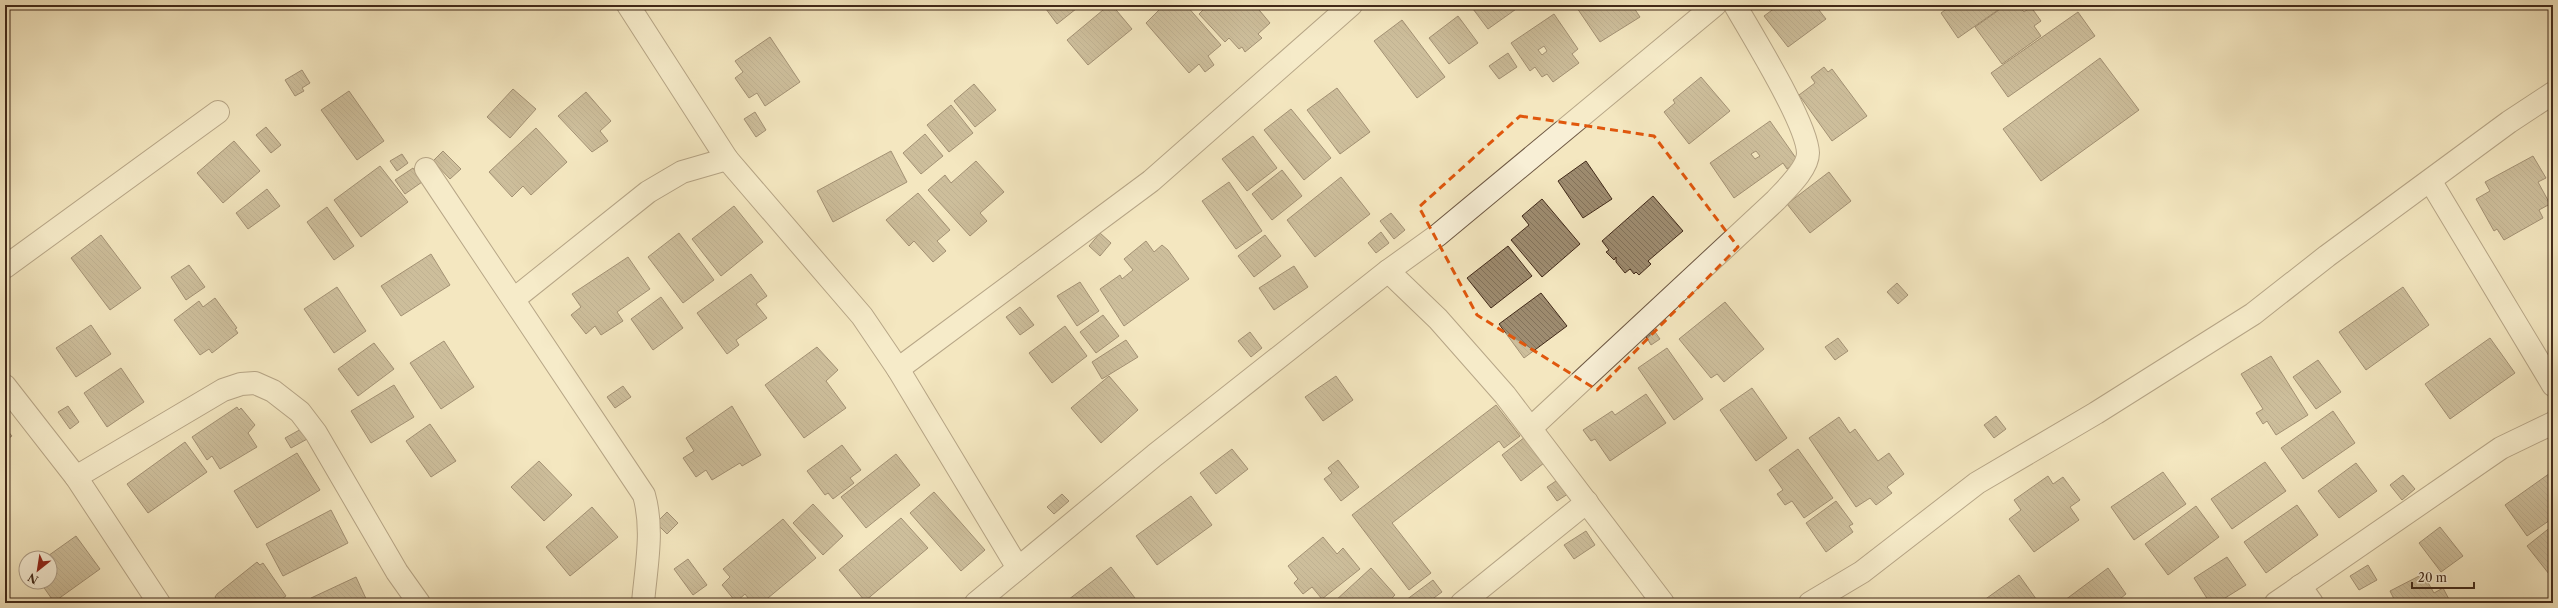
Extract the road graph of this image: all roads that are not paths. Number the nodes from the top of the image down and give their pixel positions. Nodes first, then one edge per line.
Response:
1 (628, 5) edge
2 (1715, 5) edge
3 (1735, 5) edge
4 (1348, 6) edge
5 (2553, 93) edge
6 (218, 112) dead end
7 (727, 159) junction
8 (426, 169) dead end
9 (2430, 182) junction
10 (5, 267) edge
11 (1388, 271) junction
12 (514, 299) junction
13 (898, 369) junction
14 (5, 386) edge
15 (2553, 386) edge
16 (2553, 423) edge
17 (1531, 428) junction
18 (76, 477) junction
19 (1587, 502) junction
20 (1018, 568) junction
21 (2306, 595) edge
22 (159, 603) edge
23 (419, 603) edge
24 (643, 603) edge
25 (976, 603) edge
26 (1462, 603) edge
27 (1663, 603) edge
28 (1810, 603) edge
29 (2276, 603) edge

1 - 7 street
2 - 11 street
3 - 17 street
4 - 13 street
5 - 9 street
6 - 10 street
7 - 12 street
7 - 13 street
8 - 12 street
9 - 15 street
9 - 28 street
11 - 17 street
11 - 20 street
12 - 24 street
13 - 20 street
14 - 18 street
16 - 21 street
17 - 19 street
18 - 22 street
18 - 23 street
19 - 26 street
19 - 27 street
20 - 25 street
21 - 29 street

